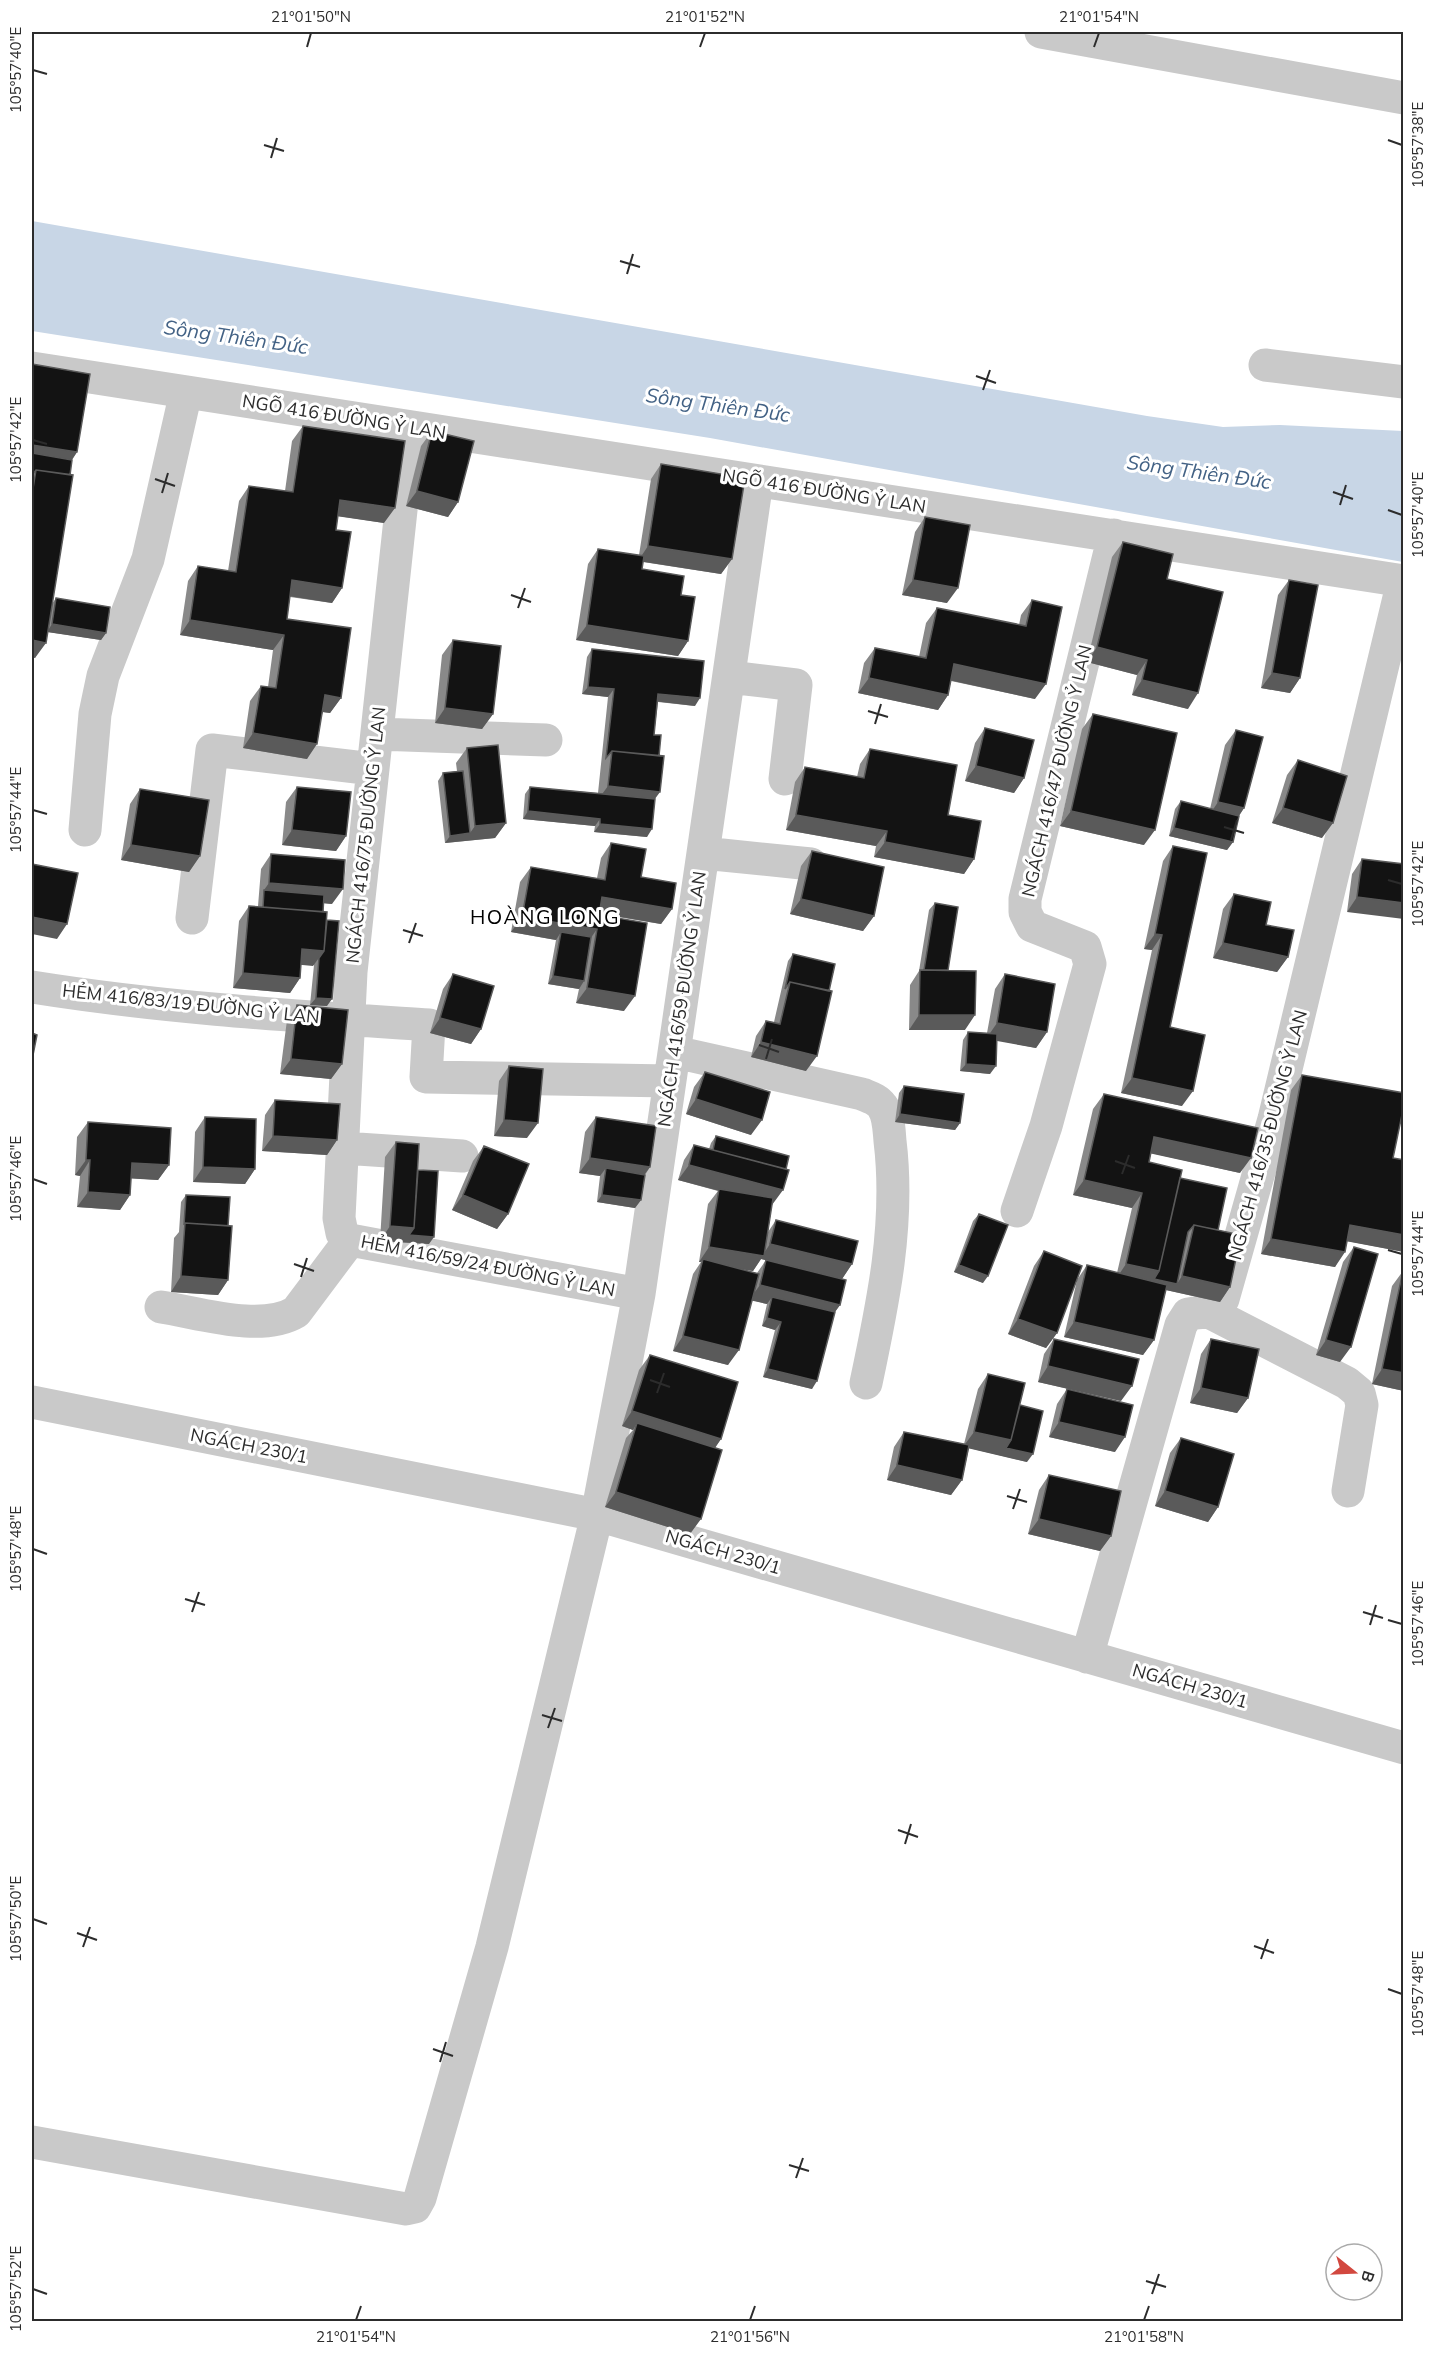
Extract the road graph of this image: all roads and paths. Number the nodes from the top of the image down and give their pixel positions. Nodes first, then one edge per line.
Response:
1 (1041, 32) edge
2 (1404, 98) edge
3 (1264, 365) dead end
4 (32, 368) edge
5 (1404, 382) edge
6 (186, 392) junction
7 (410, 427) junction
8 (757, 481) junction
9 (1114, 536) junction
10 (1403, 581) edge
11 (729, 677) junction
12 (377, 734) junction
13 (546, 740) dead end
14 (373, 769) junction
15 (785, 779) dead end
16 (85, 830) dead end
17 (703, 853) junction
18 (811, 864) edge
19 (192, 918) dead end
20 (32, 987) edge
21 (350, 1020) junction
22 (672, 1066) junction
23 (1285, 1074) junction
24 (1317, 1083) edge
25 (343, 1148) junction
26 (462, 1156) dead end
27 (1017, 1211) dead end
28 (350, 1240) junction
29 (639, 1294) junction
30 (161, 1307) dead end
31 (1211, 1313) junction
32 (866, 1383) dead end
33 (32, 1402) edge
34 (1348, 1491) dead end
35 (597, 1515) junction
36 (1087, 1657) junction
37 (1404, 1748) edge
38 (32, 2142) edge

1 - 2 street
3 - 5 street
4 - 6 street, NGÕ 416 ĐƯỜNG Ỷ LAN
6 - 7 street, NGÕ 416 ĐƯỜNG Ỷ LAN
6 - 16 street
7 - 8 street, NGÕ 416 ĐƯỜNG Ỷ LAN
7 - 12 street, NGÁCH 416/75 ĐƯỜNG Ỷ LAN
8 - 9 street, NGÕ 416 ĐƯỜNG Ỷ LAN
8 - 11 street, NGÁCH 416/59 ĐƯỜNG Ỷ LAN
9 - 10 street, NGÕ 416 ĐƯỜNG Ỷ LAN
9 - 27 street, NGÁCH 416/47 ĐƯỜNG Ỷ LAN
10 - 23 street, NGÁCH 416/35 ĐƯỜNG Ỷ LAN
11 - 15 street
11 - 17 street, NGÁCH 416/59 ĐƯỜNG Ỷ LAN
12 - 13 street
12 - 14 street, NGÁCH 416/75 ĐƯỜNG Ỷ LAN
14 - 19 street
14 - 21 street, NGÁCH 416/75 ĐƯỜNG Ỷ LAN
17 - 18 street
17 - 22 street, NGÁCH 416/59 ĐƯỜNG Ỷ LAN
20 - 21 street, HẺM 416/83/19 ĐƯỜNG Ỷ LAN
21 - 22 street, HẺM 416/83/19 ĐƯỜNG Ỷ LAN
21 - 25 street, NGÁCH 416/75 ĐƯỜNG Ỷ LAN
22 - 29 street, NGÁCH 416/59 ĐƯỜNG Ỷ LAN
22 - 32 street
23 - 24 street
23 - 31 street, NGÁCH 416/35 ĐƯỜNG Ỷ LAN
25 - 26 street
25 - 28 street, NGÁCH 416/75 ĐƯỜNG Ỷ LAN
28 - 29 street, HẺM 416/59/24 ĐƯỜNG Ỷ LAN
28 - 30 street, HẺM 416/59/24 ĐƯỜNG Ỷ LAN
29 - 35 street, NGÁCH 416/59 ĐƯỜNG Ỷ LAN
31 - 34 street
31 - 36 street
33 - 35 street, NGÁCH 230/1
35 - 36 street, NGÁCH 230/1
35 - 38 street, NGÁCH 416/59 ĐƯỜNG Ỷ LAN
36 - 37 street, NGÁCH 230/1

